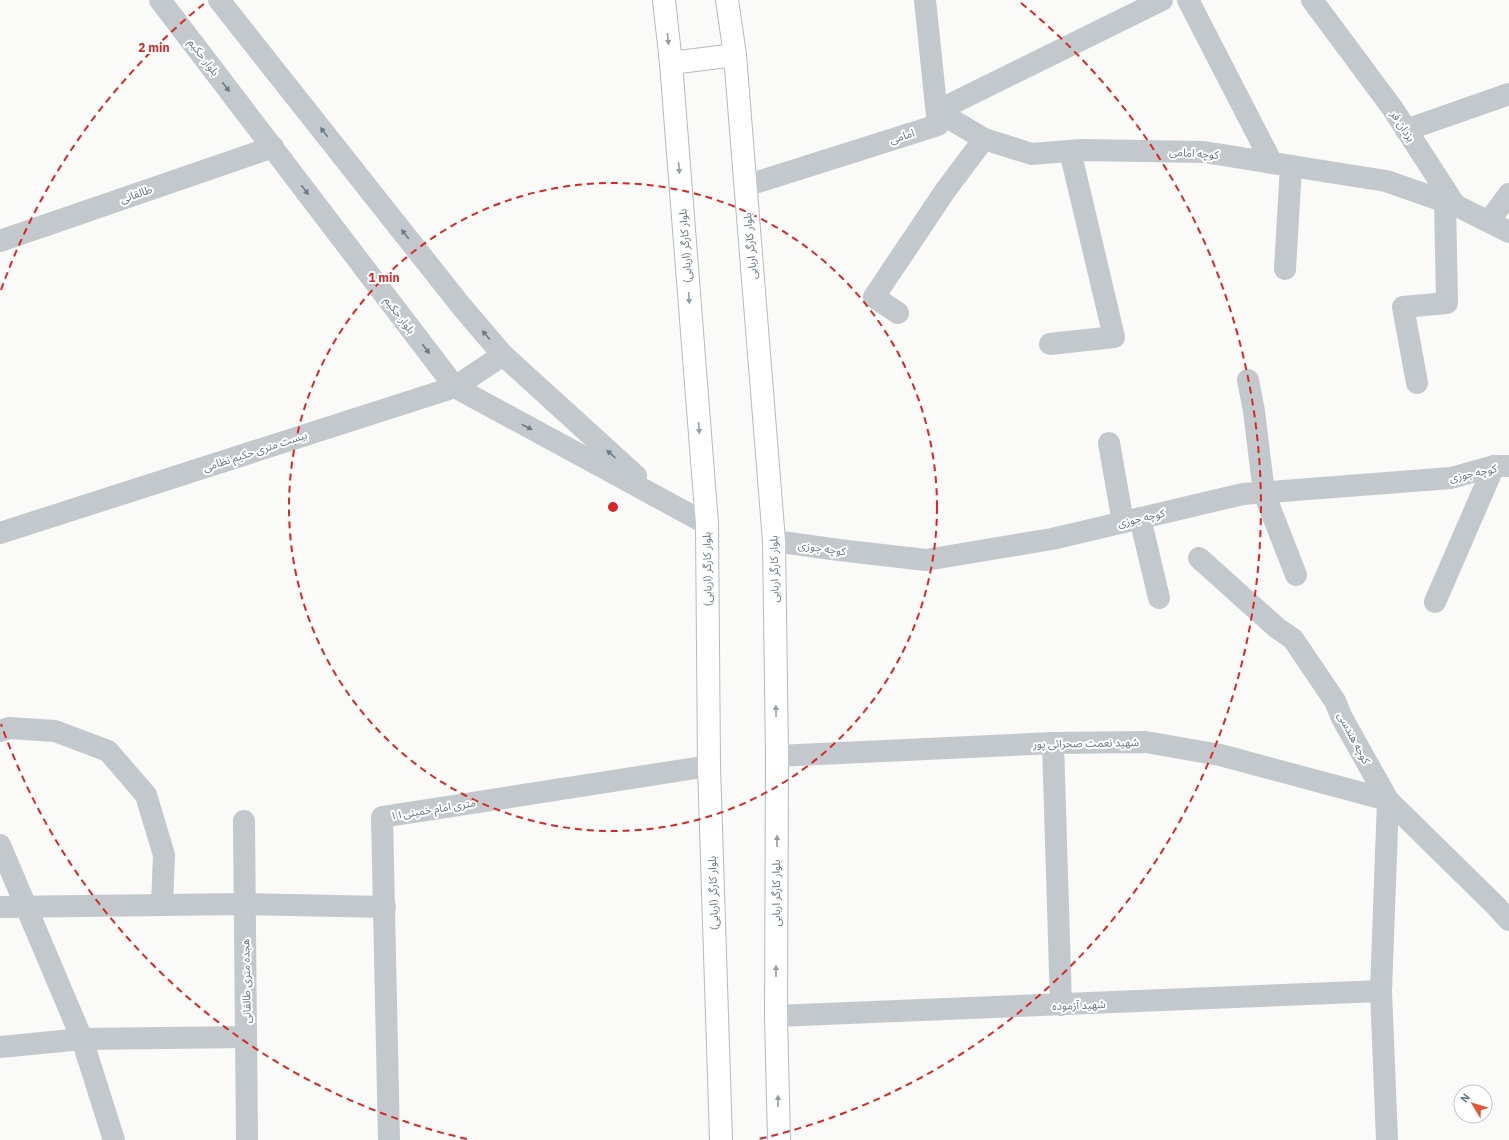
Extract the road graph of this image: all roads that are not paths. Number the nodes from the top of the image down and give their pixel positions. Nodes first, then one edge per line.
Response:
1 (160, 0) edge
2 (219, 0) edge
3 (664, 0) edge
4 (728, 0) edge
5 (925, 0) edge
6 (1162, 0) edge
7 (1188, 0) edge
8 (1312, 0) edge
9 (735, 55) junction
10 (671, 63) junction
11 (1509, 94) edge
12 (937, 111) junction
13 (1406, 130) junction
14 (984, 139) junction
15 (273, 147) junction
16 (1070, 151) junction
17 (1281, 164) junction
18 (745, 186) junction
19 (1509, 194) edge
20 (1450, 204) junction
21 (1489, 221) junction
22 (1509, 232) edge
23 (0, 241) edge
24 (1285, 269) dead end
25 (898, 313) dead end
26 (1050, 344) dead end
27 (503, 355) junction
28 (1248, 380) dead end
29 (1417, 383) dead end
30 (455, 387) junction
31 (1109, 443) dead end
32 (1502, 466) edge
33 (1264, 492) junction
34 (661, 499) junction
35 (1132, 520) junction
36 (707, 524) junction
37 (0, 533) edge
38 (774, 540) junction
39 (1199, 558) dead end
40 (1296, 575) dead end
41 (1159, 598) dead end
42 (1435, 602) dead end
43 (0, 731) edge
44 (1053, 743) junction
45 (777, 756) junction
46 (709, 766) junction
47 (1388, 800) junction
48 (244, 822) dead end
49 (0, 845) edge
50 (245, 904) junction
51 (162, 905) junction
52 (26, 906) junction
53 (0, 907) edge
54 (385, 907) junction
55 (1509, 920) edge
56 (1381, 991) junction
57 (1061, 1005) junction
58 (776, 1016) junction
59 (246, 1037) junction
60 (82, 1039) junction
61 (0, 1046) edge
62 (114, 1140) edge
63 (247, 1140) edge
64 (389, 1140) edge
65 (721, 1140) edge
66 (779, 1140) edge
67 (1387, 1140) edge

1 -> 15 street, بلوار حکیم
27 -> 2 street, بلوار حکیم
3 -> 10 main road, بلوار کارگر (اربابی)
4 - 9 main road, بلوار کارگر اربابی
5 - 12 street, امامی
6 - 12 street
7 - 17 street
8 - 13 street, یزدان فر
9 - 10 main road
9 - 18 main road, بلوار کارگر اربابی
10 -> 36 main road, بلوار کارگر (اربابی)
11 - 13 street
12 - 14 street, کوچه امامی
12 - 18 street, امامی
13 - 20 street, یزدان فر
14 - 16 street, کوچه امامی
14 - 25 street
15 - 23 street, طالقانی
15 -> 30 street, بلوار حکیم
16 - 17 street, کوچه امامی
16 - 26 street
17 - 20 street, کوچه امامی
17 - 24 street
18 - 38 main road, بلوار کارگر اربابی
19 - 21 street
20 - 21 street
20 - 29 street
21 - 22 street
27 - 30 street, بیست متری حکیم نظامی
34 -> 27 street, بلوار حکیم
28 - 33 street
30 -> 34 street, بلوار حکیم
30 - 37 street, بیست متری حکیم نظامی
31 - 35 street
32 - 33 street, کوچه جوزی
32 - 42 street
33 - 35 street, کوچه جوزی
33 - 40 street
34 - 36 street, بلوار حکیم
35 - 38 street, کوچه جوزی
35 - 41 street
36 - 46 main road, بلوار کارگر (اربابی)
45 -> 38 main road, بلوار کارگر اربابی
39 - 47 street, کوچه هندسی
43 - 51 street
44 - 45 street, شهید نعمت صحرائی پور
44 - 47 street, شهید نعمت صحرائی پور
44 - 57 street
58 -> 45 main road, بلوار کارگر اربابی
46 - 54 street, ۱۱متری امام خمینی
46 - 65 main road, بلوار کارگر (اربابی)
47 - 55 street, کوچه هندسی
47 - 56 street
48 - 50 street, هجده متری طالقانی
49 - 52 street
50 - 51 street
50 - 54 street
50 - 59 street, هجده متری طالقانی
51 - 52 street
52 - 53 street
52 - 60 street
54 - 64 street, ۱۱متری امام خمینی
56 - 57 street, شهید آزموده
56 - 67 street
57 - 58 street, شهید آزموده
66 -> 58 main road, بلوار کارگر اربابی
59 - 60 street
59 - 63 street, هجده متری طالقانی
60 - 61 street
60 - 62 street

